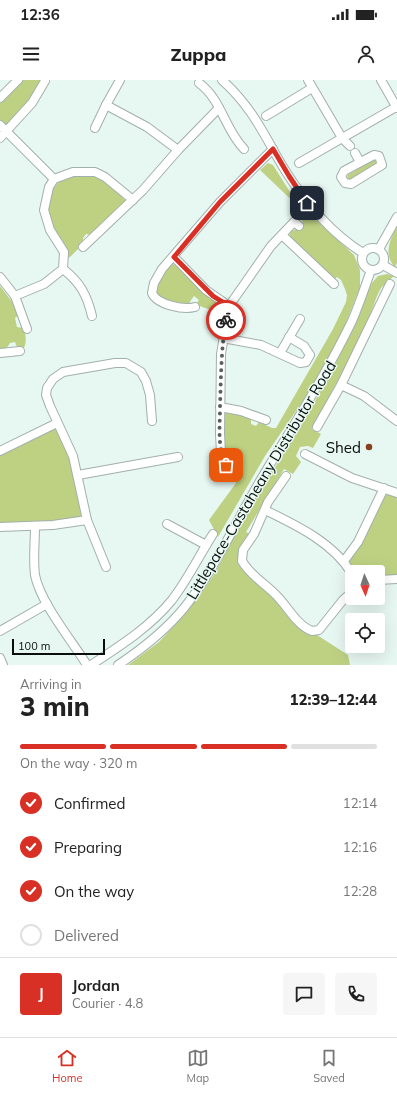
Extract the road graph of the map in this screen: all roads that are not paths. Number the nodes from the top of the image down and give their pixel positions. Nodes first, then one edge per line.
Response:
1 (18, 80) edge
2 (120, 80) edge
3 (308, 80) edge
4 (381, 80) edge
5 (45, 81) dead end
6 (225, 81) edge
7 (200, 82) dead end
8 (312, 88) junction
9 (0, 98) edge
10 (106, 105) junction
11 (219, 108) junction
12 (397, 108) edge
13 (266, 116) dead end
14 (0, 125) edge
15 (95, 128) dead end
16 (7, 132) junction
17 (0, 138) edge
18 (342, 138) junction
19 (244, 149) dead end
20 (273, 149) junction
21 (178, 150) junction
22 (360, 162) junction
23 (299, 163) dead end
24 (54, 179) junction
25 (132, 200) junction
26 (397, 217) edge
27 (299, 226) dead end
28 (282, 235) junction
29 (83, 247) dead end
30 (379, 249) junction
31 (363, 253) junction
32 (174, 257) junction
33 (383, 265) junction
34 (63, 269) junction
35 (371, 270) junction
36 (397, 272) edge
37 (0, 277) edge
38 (334, 284) dead end
39 (390, 284) dead end
40 (15, 296) junction
41 (229, 306) junction
42 (195, 307) dead end
43 (92, 316) dead end
44 (300, 319) dead end
45 (26, 329) dead end
46 (289, 337) junction
47 (223, 338) junction
48 (20, 351) dead end
49 (0, 353) edge
50 (280, 353) junction
51 (341, 385) junction
52 (220, 407) junction
53 (266, 420) dead end
54 (152, 421) dead end
55 (397, 421) edge
56 (57, 423) junction
57 (317, 427) dead end
58 (0, 451) edge
59 (305, 454) dead end
60 (178, 457) dead end
61 (231, 474) dead end
62 (78, 475) junction
63 (286, 476) dead end
64 (384, 488) junction
65 (397, 493) edge
66 (264, 510) junction
67 (87, 520) junction
68 (167, 524) dead end
69 (35, 526) junction
70 (0, 527) edge
71 (213, 534) dead end
72 (206, 545) junction
73 (344, 561) junction
74 (346, 565) edge
75 (106, 567) dead end
76 (397, 579) edge
77 (385, 580) edge
78 (345, 598) edge
79 (47, 604) junction
80 (0, 631) edge
81 (0, 658) edge
82 (3, 665) edge
83 (87, 665) edge
84 (91, 665) edge
85 (118, 665) edge

1 - 9 street
2 - 10 street
3 - 8 street
4 - 12 street
5 - 16 street
6 - 20 street
7 - 11 street
8 - 13 street
8 - 18 street
10 - 15 street
10 - 21 street
11 - 19 street
11 - 21 street
12 - 18 street
14 - 16 street
16 - 17 street
16 - 24 street
18 - 22 street
18 - 23 street
20 - 31 street
20 - 32 street
21 - 25 street
22 - 22 street
24 - 25 street
24 - 34 street
25 - 29 street
26 - 30 street
27 - 28 street
28 - 38 street
28 - 41 street
30 - 31 street
30 - 33 street
31 - 35 street
32 - 41 street
32 - 42 street
33 - 35 street
33 - 36 street
34 - 40 street
34 - 43 street
35 - 85 street, Littlepace-Castaheany Distributor Road
37 - 40 street
39 - 51 street
40 - 45 street
41 - 47 street
44 - 46 street
46 - 50 street
46 - 50 street
47 - 50 street
47 - 52 street
48 - 49 street
51 - 55 street
51 - 57 street
52 - 53 street
52 - 61 street
54 - 56 street
56 - 58 street
56 - 62 street
59 - 64 street
60 - 62 street
62 - 67 street
63 - 66 street
64 - 65 street
64 - 73 street
66 - 73 street
66 - 78 street
67 - 69 street
67 - 75 street
68 - 72 street
69 - 70 street
69 - 79 street
71 - 72 street
72 - 84 street
73 - 74 street
76 - 77 street
79 - 80 street
79 - 83 street
81 - 82 street

